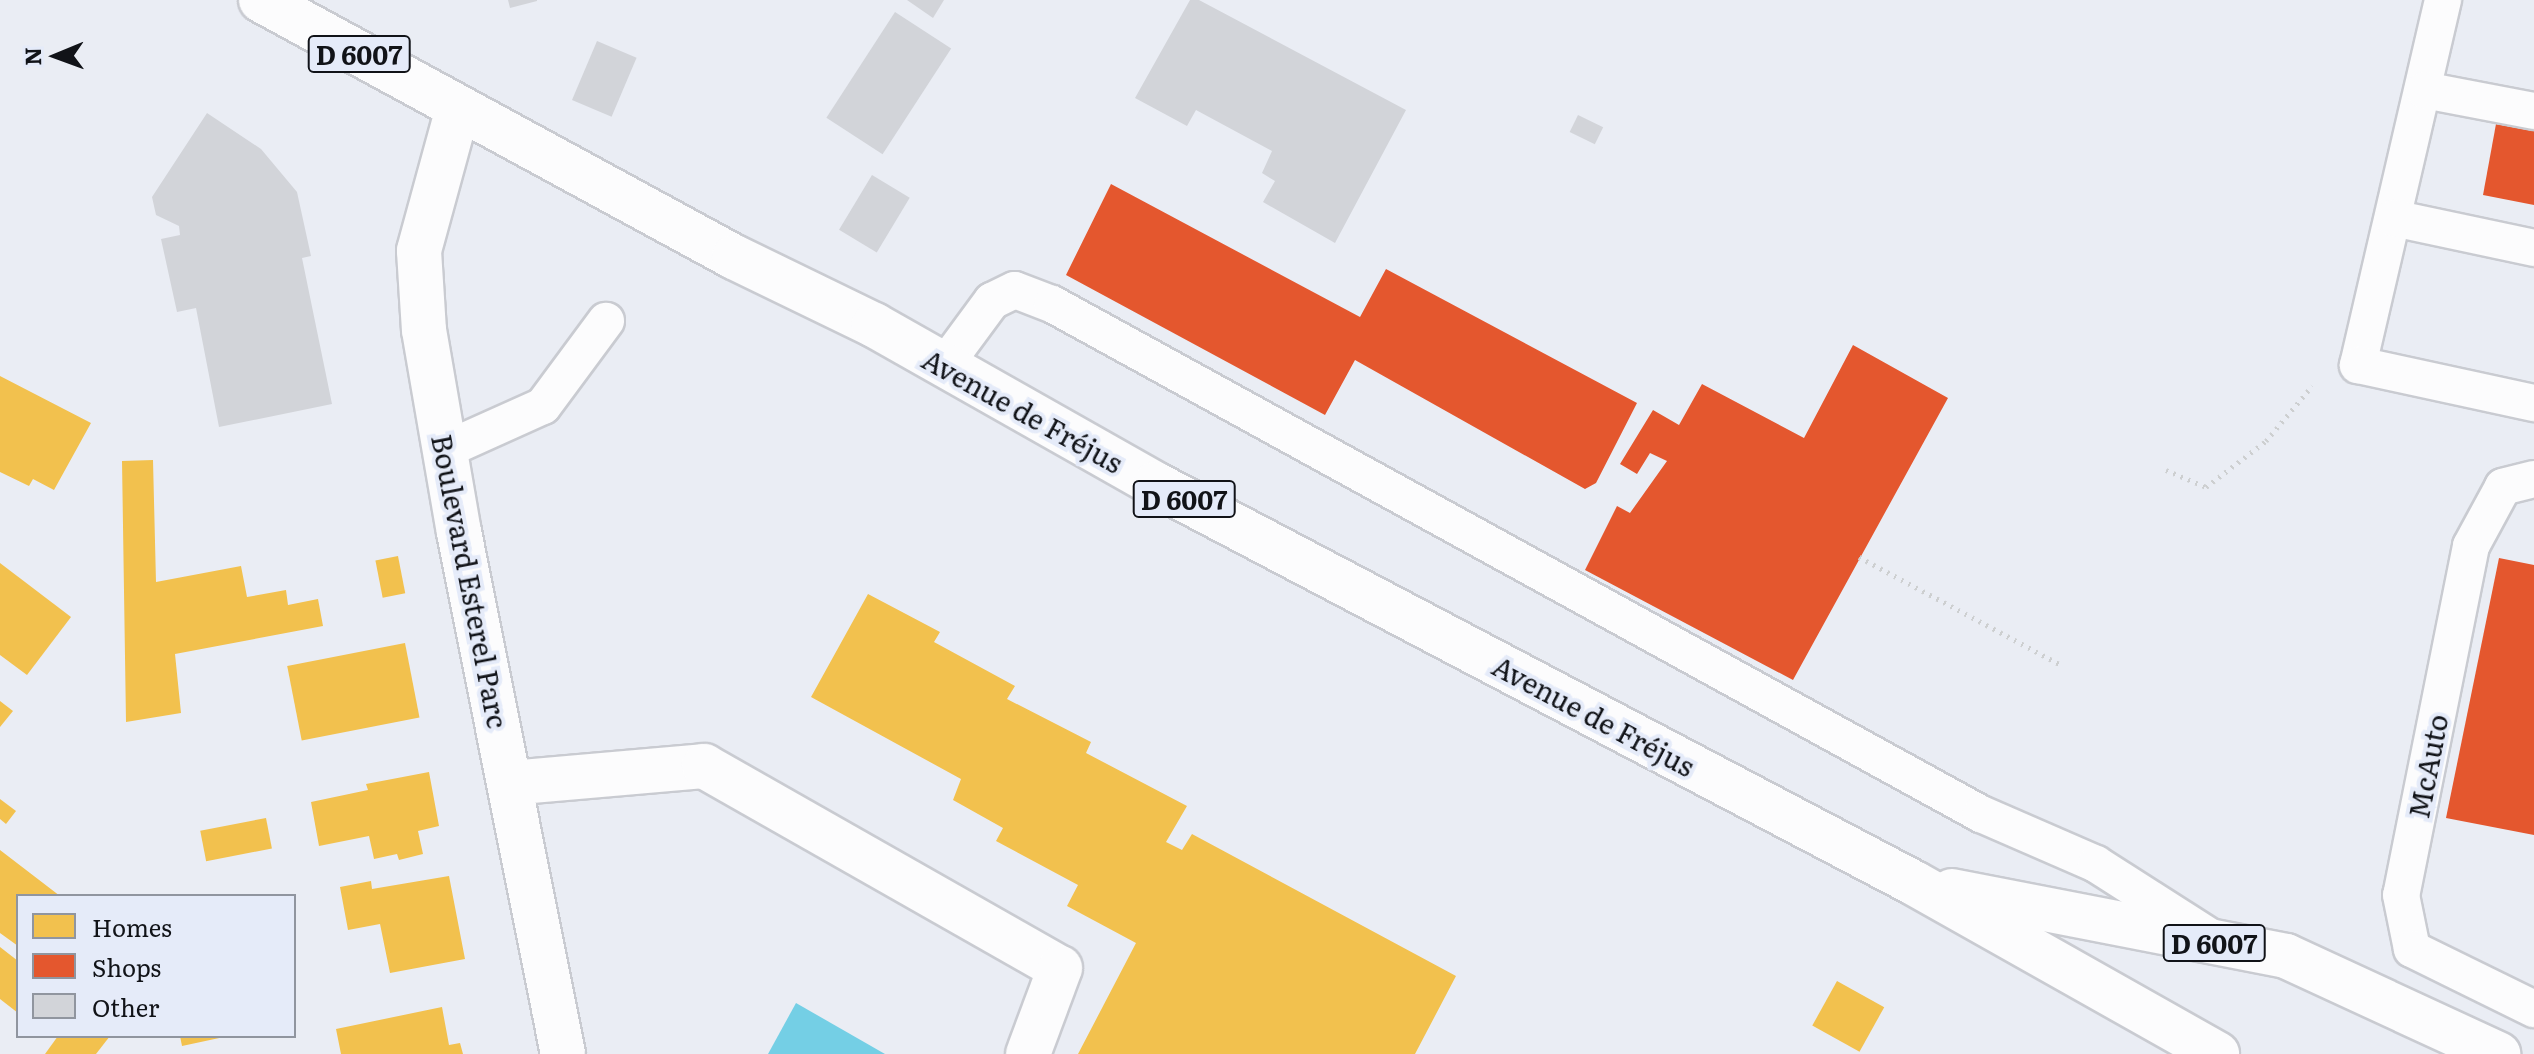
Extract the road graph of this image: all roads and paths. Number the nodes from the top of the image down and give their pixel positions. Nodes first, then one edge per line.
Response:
1 (2443, 0) edge
2 (283, 6) edge
3 (2424, 90) junction
4 (458, 108) junction
5 (2534, 111) edge
6 (2393, 218) junction
7 (2534, 248) edge
8 (606, 321) dead end
9 (2358, 365) junction
10 (944, 366) junction
11 (2534, 403) edge
12 (445, 450) junction
13 (2166, 470) dead end
14 (2534, 479) edge
15 (1859, 557) dead end
16 (2059, 664) dead end
17 (510, 783) junction
18 (1914, 883) junction
19 (2221, 945) junction
20 (2534, 1009) edge
21 (563, 1054) edge
22 (1028, 1054) edge
23 (2217, 1054) edge
24 (2498, 1054) edge

1 - 3 lane
2 - 4 main road, Avenue de Fréjus / D 6007
3 - 5 lane
3 - 6 lane
4 - 10 main road, Avenue de Fréjus / D 6007
4 - 12 main road, Boulevard Esterel Parc
6 - 7 lane
6 - 9 lane
8 - 12 lane
9 - 11 lane
9 - 13 path
10 - 18 main road, Avenue de Fréjus / D 6007
10 - 19 lane
12 - 17 main road, Boulevard Esterel Parc
14 - 20 lane, McAuto
15 - 16 path
17 - 21 main road, Boulevard Esterel Parc
17 - 22 main road
18 - 19 main road, Avenue de Fréjus / D 6007
18 - 23 main road, Avenue de Fréjus / D 6007
19 - 24 main road, Avenue de Fréjus / D 6007

